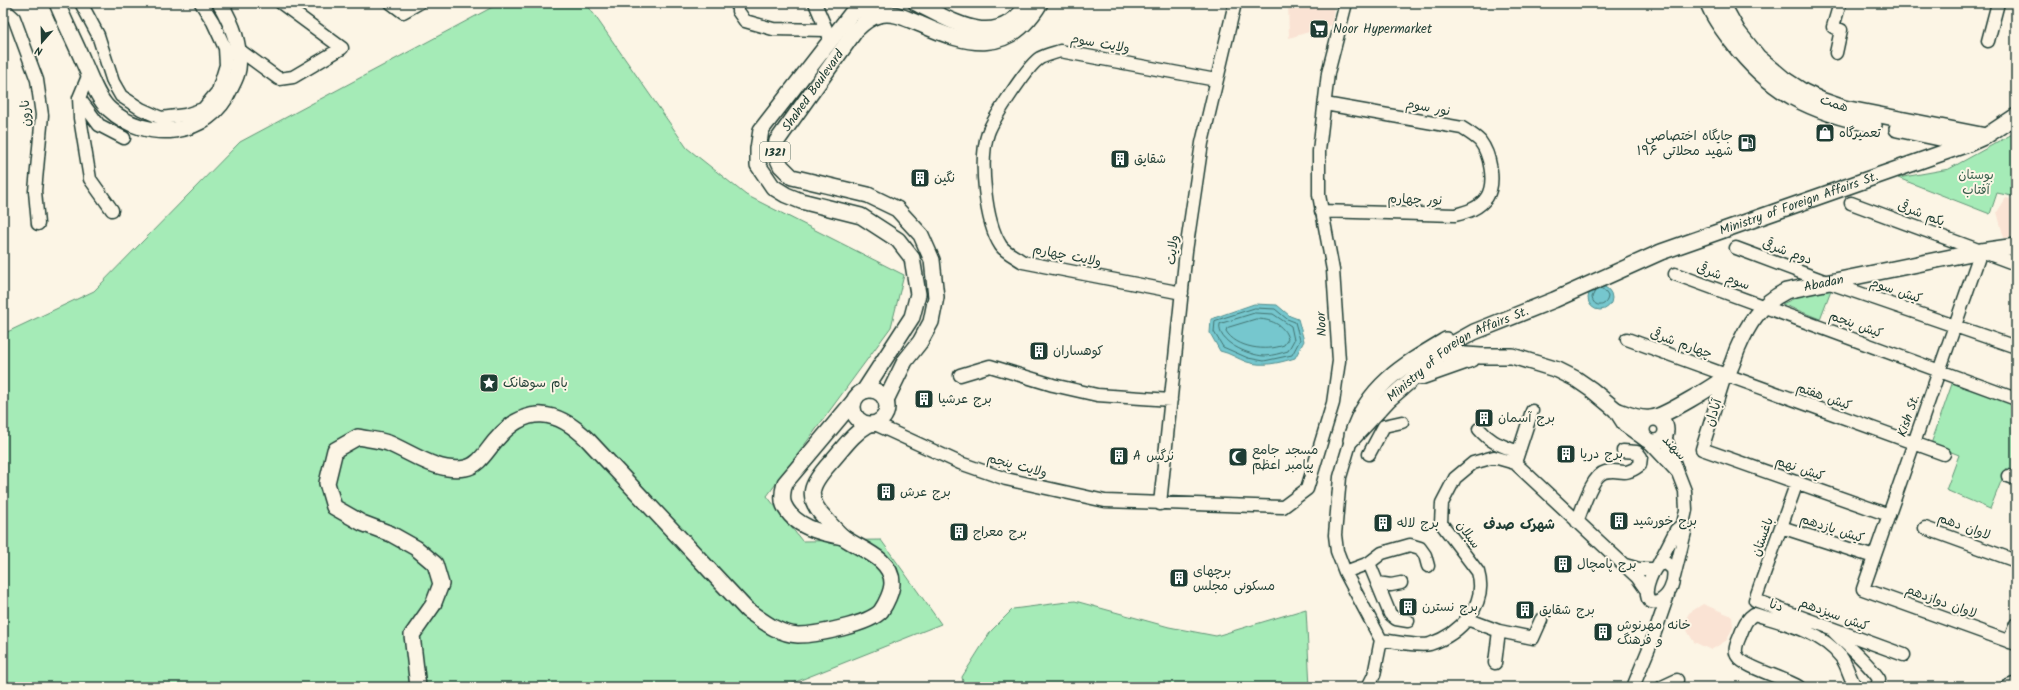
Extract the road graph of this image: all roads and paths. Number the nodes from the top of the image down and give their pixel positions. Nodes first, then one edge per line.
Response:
1 (57, 3) edge
2 (81, 3) edge
3 (201, 3) edge
4 (220, 3) edge
5 (281, 3) edge
6 (391, 3) edge
7 (419, 3) edge
8 (815, 3) edge
9 (870, 3) edge
10 (916, 3) edge
11 (1028, 3) edge
12 (1040, 3) edge
13 (1235, 3) edge
14 (1346, 3) edge
15 (1708, 3) edge
16 (1722, 3) edge
17 (1840, 3) edge
18 (1998, 3) edge
19 (3, 8) edge
20 (738, 11) dead end
21 (832, 41) junction
22 (1988, 41) dead end
23 (238, 49) junction
24 (1836, 53) dead end
25 (89, 74) junction
26 (1216, 80) junction
27 (79, 98) junction
28 (1325, 104) junction
29 (2016, 116) edge
30 (1892, 123) junction
31 (1913, 133) junction
32 (1986, 136) junction
33 (124, 138) dead end
34 (1968, 144) junction
35 (985, 150) joint
36 (1927, 158) junction
37 (1491, 182) joint
38 (1851, 203) dead end
39 (112, 210) dead end
40 (1321, 211) junction
41 (38, 224) dead end
42 (2016, 246) edge
43 (1736, 248) dead end
44 (1981, 251) junction
45 (2016, 264) edge
46 (1675, 274) dead end
47 (1827, 282) junction
48 (1579, 288) junction
49 (1182, 293) junction
50 (1762, 306) junction
51 (1955, 325) junction
52 (1474, 332) junction
53 (1626, 339) dead end
54 (2016, 347) edge
55 (1442, 353) junction
56 (1422, 354) junction
57 (1481, 356) junction
58 (1939, 371) junction
59 (960, 375) dead end
60 (1725, 376) junction
61 (1410, 382) junction
62 (1379, 386) junction
63 (864, 391) junction
64 (1389, 399) junction
65 (2016, 399) edge
66 (886, 400) junction
67 (1171, 400) junction
68 (853, 402) junction
69 (1685, 403) junction
70 (1616, 410) junction
71 (1532, 411) dead end
72 (1652, 418) junction
73 (1402, 422) dead end
74 (872, 424) junction
75 (1479, 429) dead end
76 (1665, 434) junction
77 (1350, 440) junction
78 (1647, 440) junction
79 (1914, 444) junction
80 (1702, 449) joint
81 (1623, 451) dead end
82 (1369, 454) dead end
83 (1944, 454) dead end
84 (1517, 458) junction
85 (1678, 473) junction
86 (1797, 482) junction
87 (1160, 504) junction
88 (1889, 515) junction
89 (1577, 522) junction
90 (1683, 524) junction
91 (1781, 527) junction
92 (1925, 528) dead end
93 (843, 537) junction
94 (1874, 558) junction
95 (2016, 560) edge
96 (1369, 563) junction
97 (1624, 565) junction
98 (1428, 566) dead end
99 (1656, 567) junction
100 (1345, 572) junction
101 (1674, 577) junction
102 (1378, 583) junction
103 (1401, 583) dead end
104 (1863, 589) joint
105 (1668, 594) junction
106 (1648, 596) junction
107 (1755, 600) joint
108 (1467, 619) junction
109 (1408, 620) dead end
110 (1541, 620) dead end
111 (2016, 624) edge
112 (1831, 629) junction
113 (1499, 631) junction
114 (1381, 640) junction
115 (1652, 641) junction
116 (2013, 643) edge
117 (1904, 655) dead end
118 (1495, 663) dead end
119 (1374, 675) junction
120 (1678, 680) dead end
121 (2016, 683) edge
122 (418, 687) edge
123 (1368, 687) edge
124 (1375, 687) edge
125 (1633, 687) edge
126 (1662, 687) edge
127 (1799, 687) edge
128 (1856, 687) edge
129 (1878, 687) edge
130 (2006, 687) edge

1 - 25 main road
2 - 3 street
4 - 23 main road
5 - 23 street
6 - 7 street
8 - 21 street
9 - 21 main road, Shahed Boulevard / 1321
10 - 11 main road
12 - 21 main road, Shahed Boulevard / 1321
13 - 26 street, ولایت
14 - 28 street, Noor
15 - 30 main road, همت
16 - 30 main road, همت
17 - 24 street
18 - 22 street
19 - 41 street, نارون
20 - 21 street
21 - 63 main road, Shahed Boulevard / 1321
21 - 66 main road, Shahed Boulevard / 1321
23 - 25 main road
25 - 27 street
26 - 35 street, ولایت سوم
26 - 49 street, ولایت
27 - 33 street
27 - 39 street
28 - 37 street, نور سوم
28 - 40 street, Noor
29 - 32 main road, Ministry of Foreign Affairs St.
30 - 31 main road, همت
30 - 32 main road, همت
31 - 34 main road, همت
31 - 36 main road
32 - 34 main road, Ministry of Foreign Affairs St.
34 - 36 main road, Ministry of Foreign Affairs St.
35 - 49 street, ولایت چهارم
36 - 48 main road, Ministry of Foreign Affairs St.
37 - 40 street, نور چهارم
38 - 44 street, یکم شرقی
40 - 87 street, Noor
42 - 44 main road, Abadan
43 - 47 street, دوم شرقی
44 - 45 street, یکم شرقی
44 - 47 main road, Abadan
44 - 51 street, Kish St.
46 - 50 street, سوم شرقی
47 - 50 main road, Abadan
47 - 51 street, کیش سوم
48 - 52 main road, Ministry of Foreign Affairs St.
48 - 56 main road, Ministry of Foreign Affairs St.
49 - 67 street, ولایت
50 - 58 street, کیش پنجم
50 - 60 main road, Abadan
51 - 54 street, کیش سوم
51 - 58 street, Kish St.
52 - 55 main road, Ministry of Foreign Affairs St.
52 - 57 main road
53 - 60 street, چهارم شرقی
55 - 56 main road
55 - 57 main road
55 - 61 main road, Ministry of Foreign Affairs St.
56 - 62 main road, Ministry of Foreign Affairs St.
57 - 61 main road
57 - 70 main road
58 - 65 street, کیش پنجم
58 - 79 street, Kish St.
59 - 67 street
60 - 69 main road
60 - 79 street, کیش هفتم
60 - 80 street, آبادان
61 - 64 main road, Ministry of Foreign Affairs St.
62 - 64 main road
62 - 77 main road, Ministry of Foreign Affairs St.
63 - 66 main road
63 - 68 main road
64 - 77 main road, Ministry of Foreign Affairs St.
66 - 74 main road
67 - 87 street, ولایت
68 - 74 main road
68 - 93 main road
69 - 72 main road
69 - 76 main road
70 - 72 main road
70 - 78 main road
71 - 84 street
72 - 76 main road
72 - 78 main road
73 - 82 street
74 - 87 street, ولایت پنجم
74 - 93 main road
75 - 84 street
76 - 78 main road
76 - 85 street, سهند
77 - 100 street, Ministry of Foreign Affairs St.
78 - 85 street, سهند
79 - 83 street, کیش هفتم
79 - 88 street, Kish St.
80 - 86 street, کیش نهم
81 - 89 street
84 - 89 street, سبلان
84 - 108 street, سبلان
85 - 90 street, سهند
86 - 88 street, کیش نهم
86 - 91 street, باغستان
88 - 94 street, Kish St.
89 - 97 street, سبلان
90 - 99 street, سهند
90 - 101 street, سهند
91 - 94 street, کیش یازدهم
91 - 107 street, باغستان
92 - 95 street, لاوان دهم
93 - 122 main road
94 - 104 street, Kish St.
96 - 98 street
96 - 100 street
96 - 102 street
97 - 99 street
97 - 106 street, سبلان
99 - 101 street
99 - 106 street, سهند
100 - 114 street, Ministry of Foreign Affairs St.
101 - 105 street, سهند
102 - 103 street
102 - 109 street
104 - 116 street, لاوان دوازدهم
105 - 106 street
105 - 115 street
106 - 115 street
107 - 112 street, کیش سیزدهم
108 - 113 street
108 - 114 street, سبلان
110 - 113 street
111 - 116 street
112 - 117 street, کیش سیزدهم
112 - 129 street
113 - 118 street
114 - 119 street
115 - 125 street
119 - 123 street
119 - 124 street
120 - 126 street
121 - 130 street
127 - 128 street, دنا

